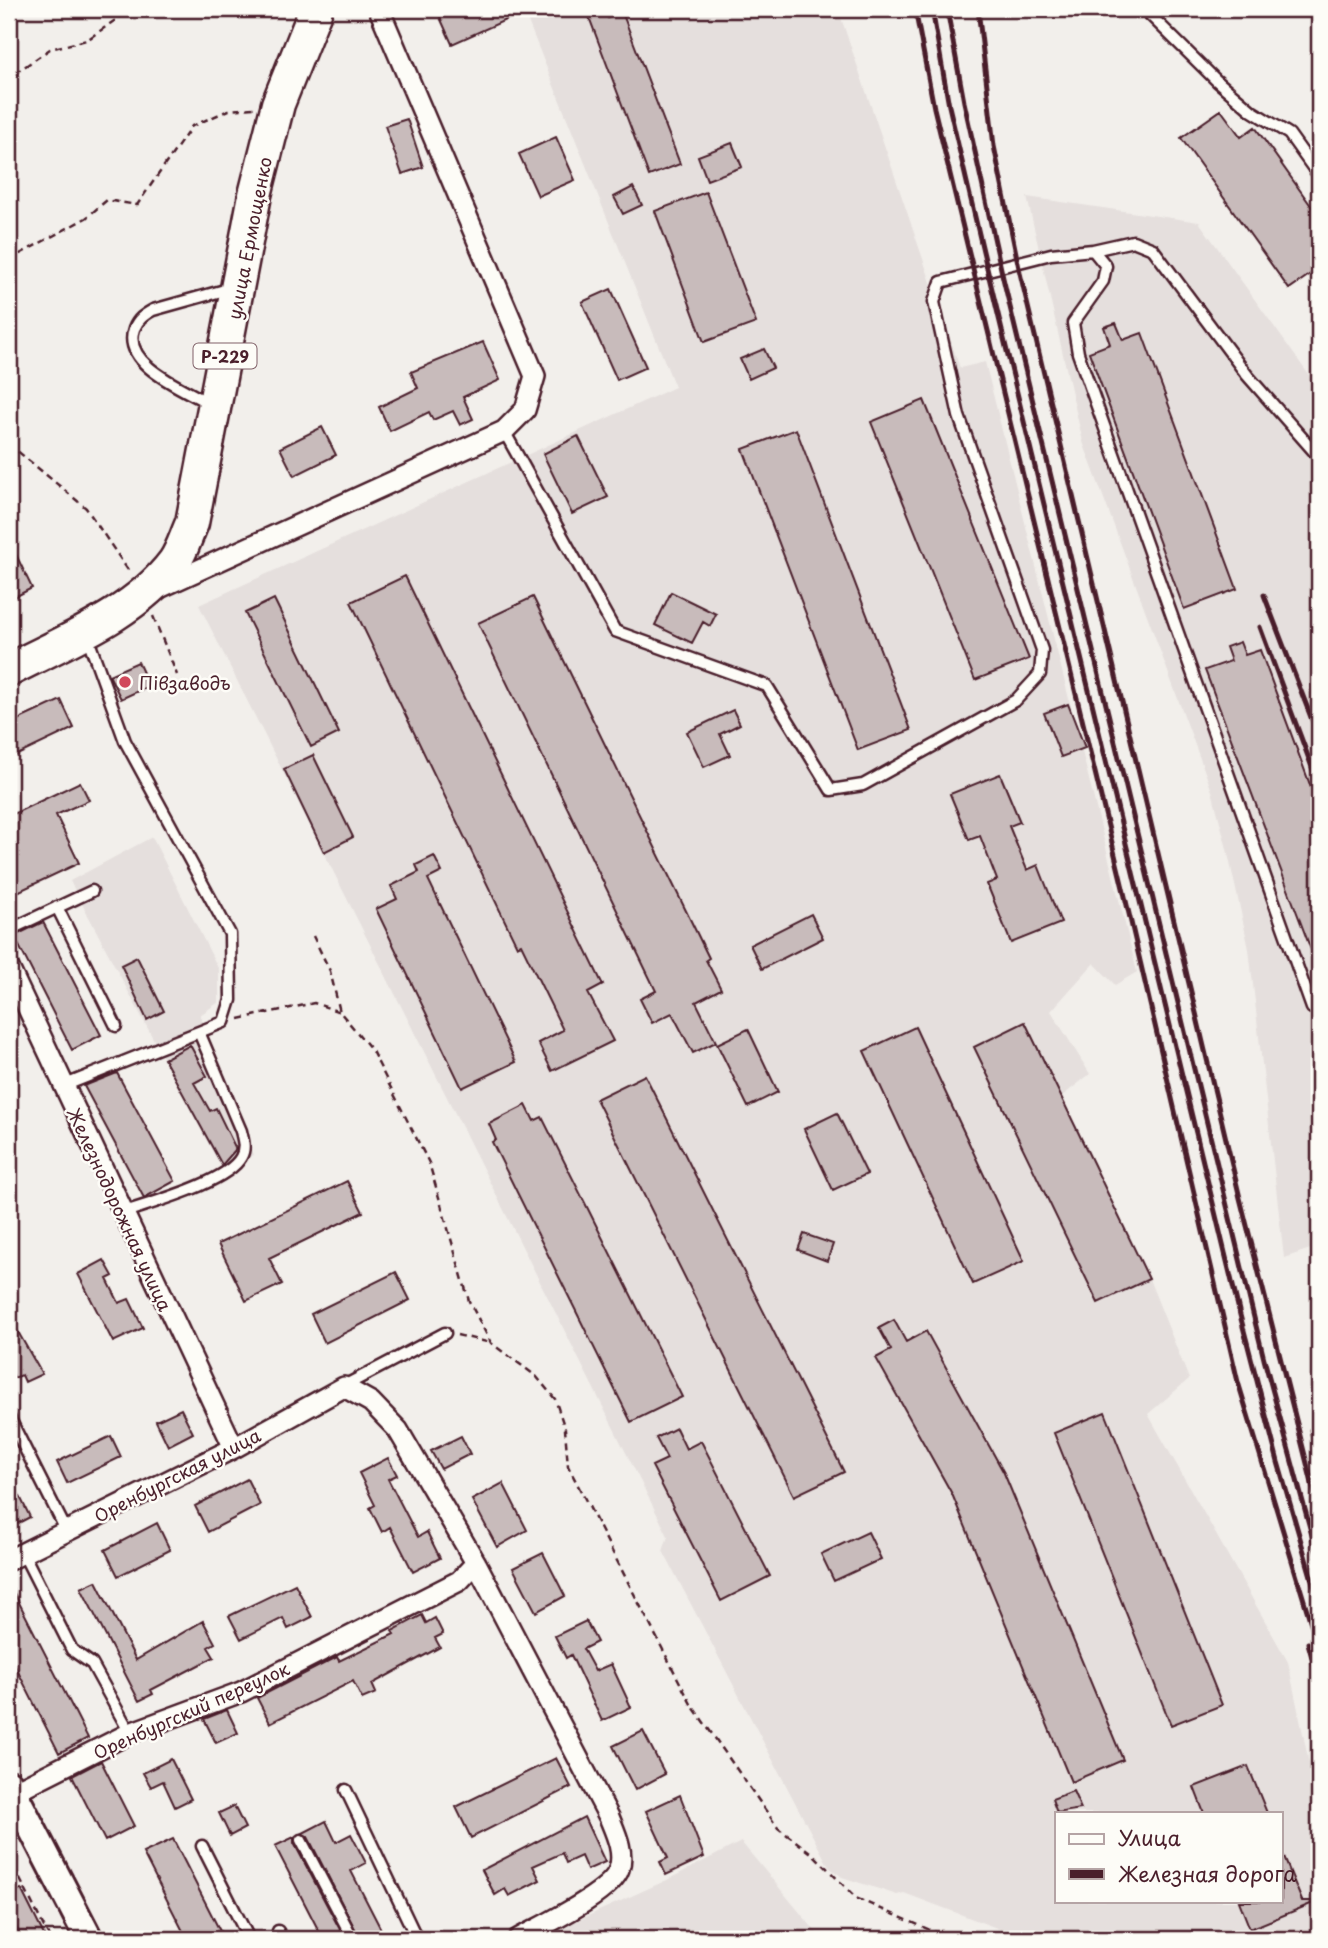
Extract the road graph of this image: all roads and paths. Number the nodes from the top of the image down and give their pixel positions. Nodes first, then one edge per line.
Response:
1 (78, 9) edge
2 (125, 9) edge
3 (131, 9) edge
4 (289, 9) edge
5 (316, 9) edge
6 (379, 9) edge
7 (1144, 9) edge
8 (1311, 9) edge
9 (1319, 21) edge
10 (9, 84) edge
11 (278, 104) junction
12 (1319, 176) edge
13 (1093, 250) junction
14 (9, 260) edge
15 (239, 286) junction
16 (215, 407) junction
17 (504, 431) junction
18 (9, 444) edge
19 (1319, 457) edge
20 (143, 594) junction
21 (85, 630) junction
22 (9, 670) edge
23 (177, 676) dead end
24 (92, 891) dead end
25 (57, 907) junction
26 (9, 930) edge
27 (313, 936) dead end
28 (9, 968) edge
29 (1312, 1008) dead end
30 (340, 1012) junction
31 (223, 1022) junction
32 (116, 1026) dead end
33 (199, 1031) junction
34 (63, 1087) junction
35 (122, 1213) junction
36 (445, 1333) joint
37 (491, 1343) junction
38 (344, 1387) junction
39 (9, 1417) edge
40 (234, 1448) junction
41 (66, 1530) junction
42 (16, 1557) edge
43 (476, 1563) junction
44 (130, 1734) junction
45 (11, 1788) edge
46 (346, 1790) dead end
47 (301, 1840) dead end
48 (202, 1846) dead end
49 (9, 1857) edge
50 (50, 1939) edge
51 (89, 1939) edge
52 (249, 1939) edge
53 (353, 1939) edge
54 (418, 1939) edge
55 (518, 1939) edge
56 (951, 1939) edge

1 - 2 path
3 - 10 path
4 - 11 highway, Р-229
5 - 11 highway, улица Ермощенко / Р-229
6 - 17 street
7 - 12 lane
8 - 9 path
11 - 14 path
11 - 15 highway, улица Ермощенко / Р-229
13 - 17 lane
13 - 19 lane
13 - 29 lane
15 - 16 highway, улица Ермощенко / Р-229
15 - 16 lane
16 - 20 highway, улица Ермощенко / Р-229
17 - 20 street
18 - 20 path
20 - 21 highway, улица Ермощенко / Р-229
20 - 23 path
21 - 22 highway, улица Ермощенко / Р-229
21 - 31 lane
24 - 25 lane
25 - 26 lane
25 - 32 lane
27 - 30 path
28 - 34 street, Железнодорожная улица
30 - 31 path
30 - 37 path
31 - 33 lane
33 - 34 lane
33 - 35 lane
34 - 35 street, Железнодорожная улица
35 - 40 street, Железнодорожная улица
36 - 37 path
36 - 38 lane
37 - 56 path
38 - 40 street, Оренбургская улица
38 - 43 street
39 - 41 lane
40 - 41 street, Оренбургская улица
41 - 42 street, Оренбургская улица
42 - 44 lane
43 - 44 street, Оренбургский переулок
43 - 55 street
44 - 45 street, Оренбургский переулок
45 - 51 main road
46 - 54 lane
47 - 53 lane
48 - 52 lane
49 - 50 path

